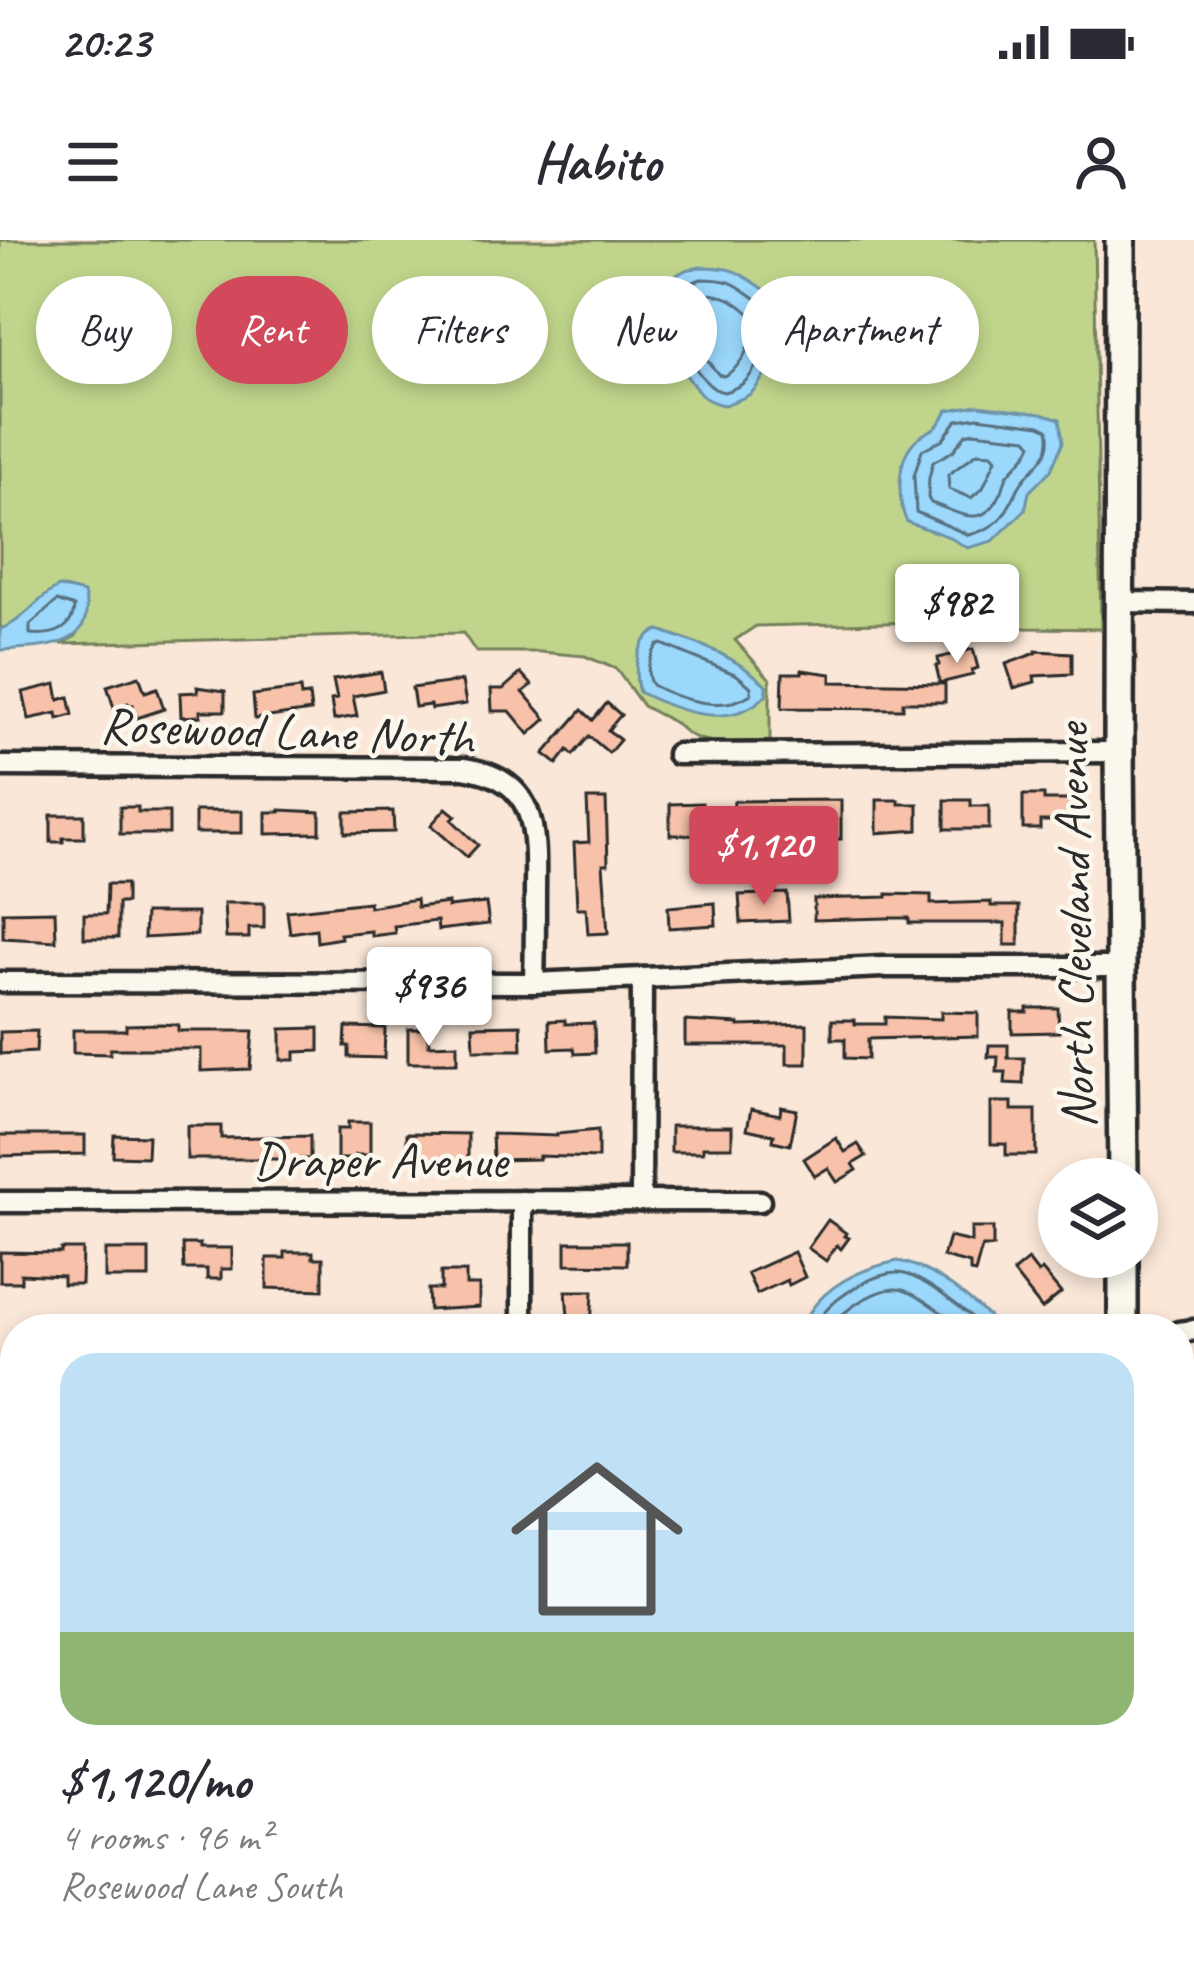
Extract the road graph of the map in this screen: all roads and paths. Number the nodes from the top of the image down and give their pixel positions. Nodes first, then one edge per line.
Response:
1 (1120, 240) edge
2 (1119, 602) junction
3 (1194, 603) edge
4 (1119, 752) junction
5 (677, 754) dead end
6 (0, 766) edge
7 (1123, 967) junction
8 (643, 978) junction
9 (0, 982) edge
10 (534, 983) junction
11 (1123, 1158) edge
12 (523, 1201) junction
13 (641, 1201) junction
14 (760, 1201) dead end
15 (0, 1202) edge
16 (1123, 1278) edge
17 (523, 1314) edge
18 (1123, 1314) edge

1 - 2 main road, North Cleveland Avenue
2 - 3 street
2 - 4 main road, North Cleveland Avenue
4 - 5 street
4 - 7 main road, North Cleveland Avenue
6 - 10 street, Rosewood Lane North
7 - 8 street
7 - 11 main road, North Cleveland Avenue
8 - 10 street
8 - 13 street
9 - 10 street
12 - 13 street, Draper Avenue
12 - 15 street, Draper Avenue
12 - 17 street
13 - 14 street, Draper Avenue
16 - 18 main road

